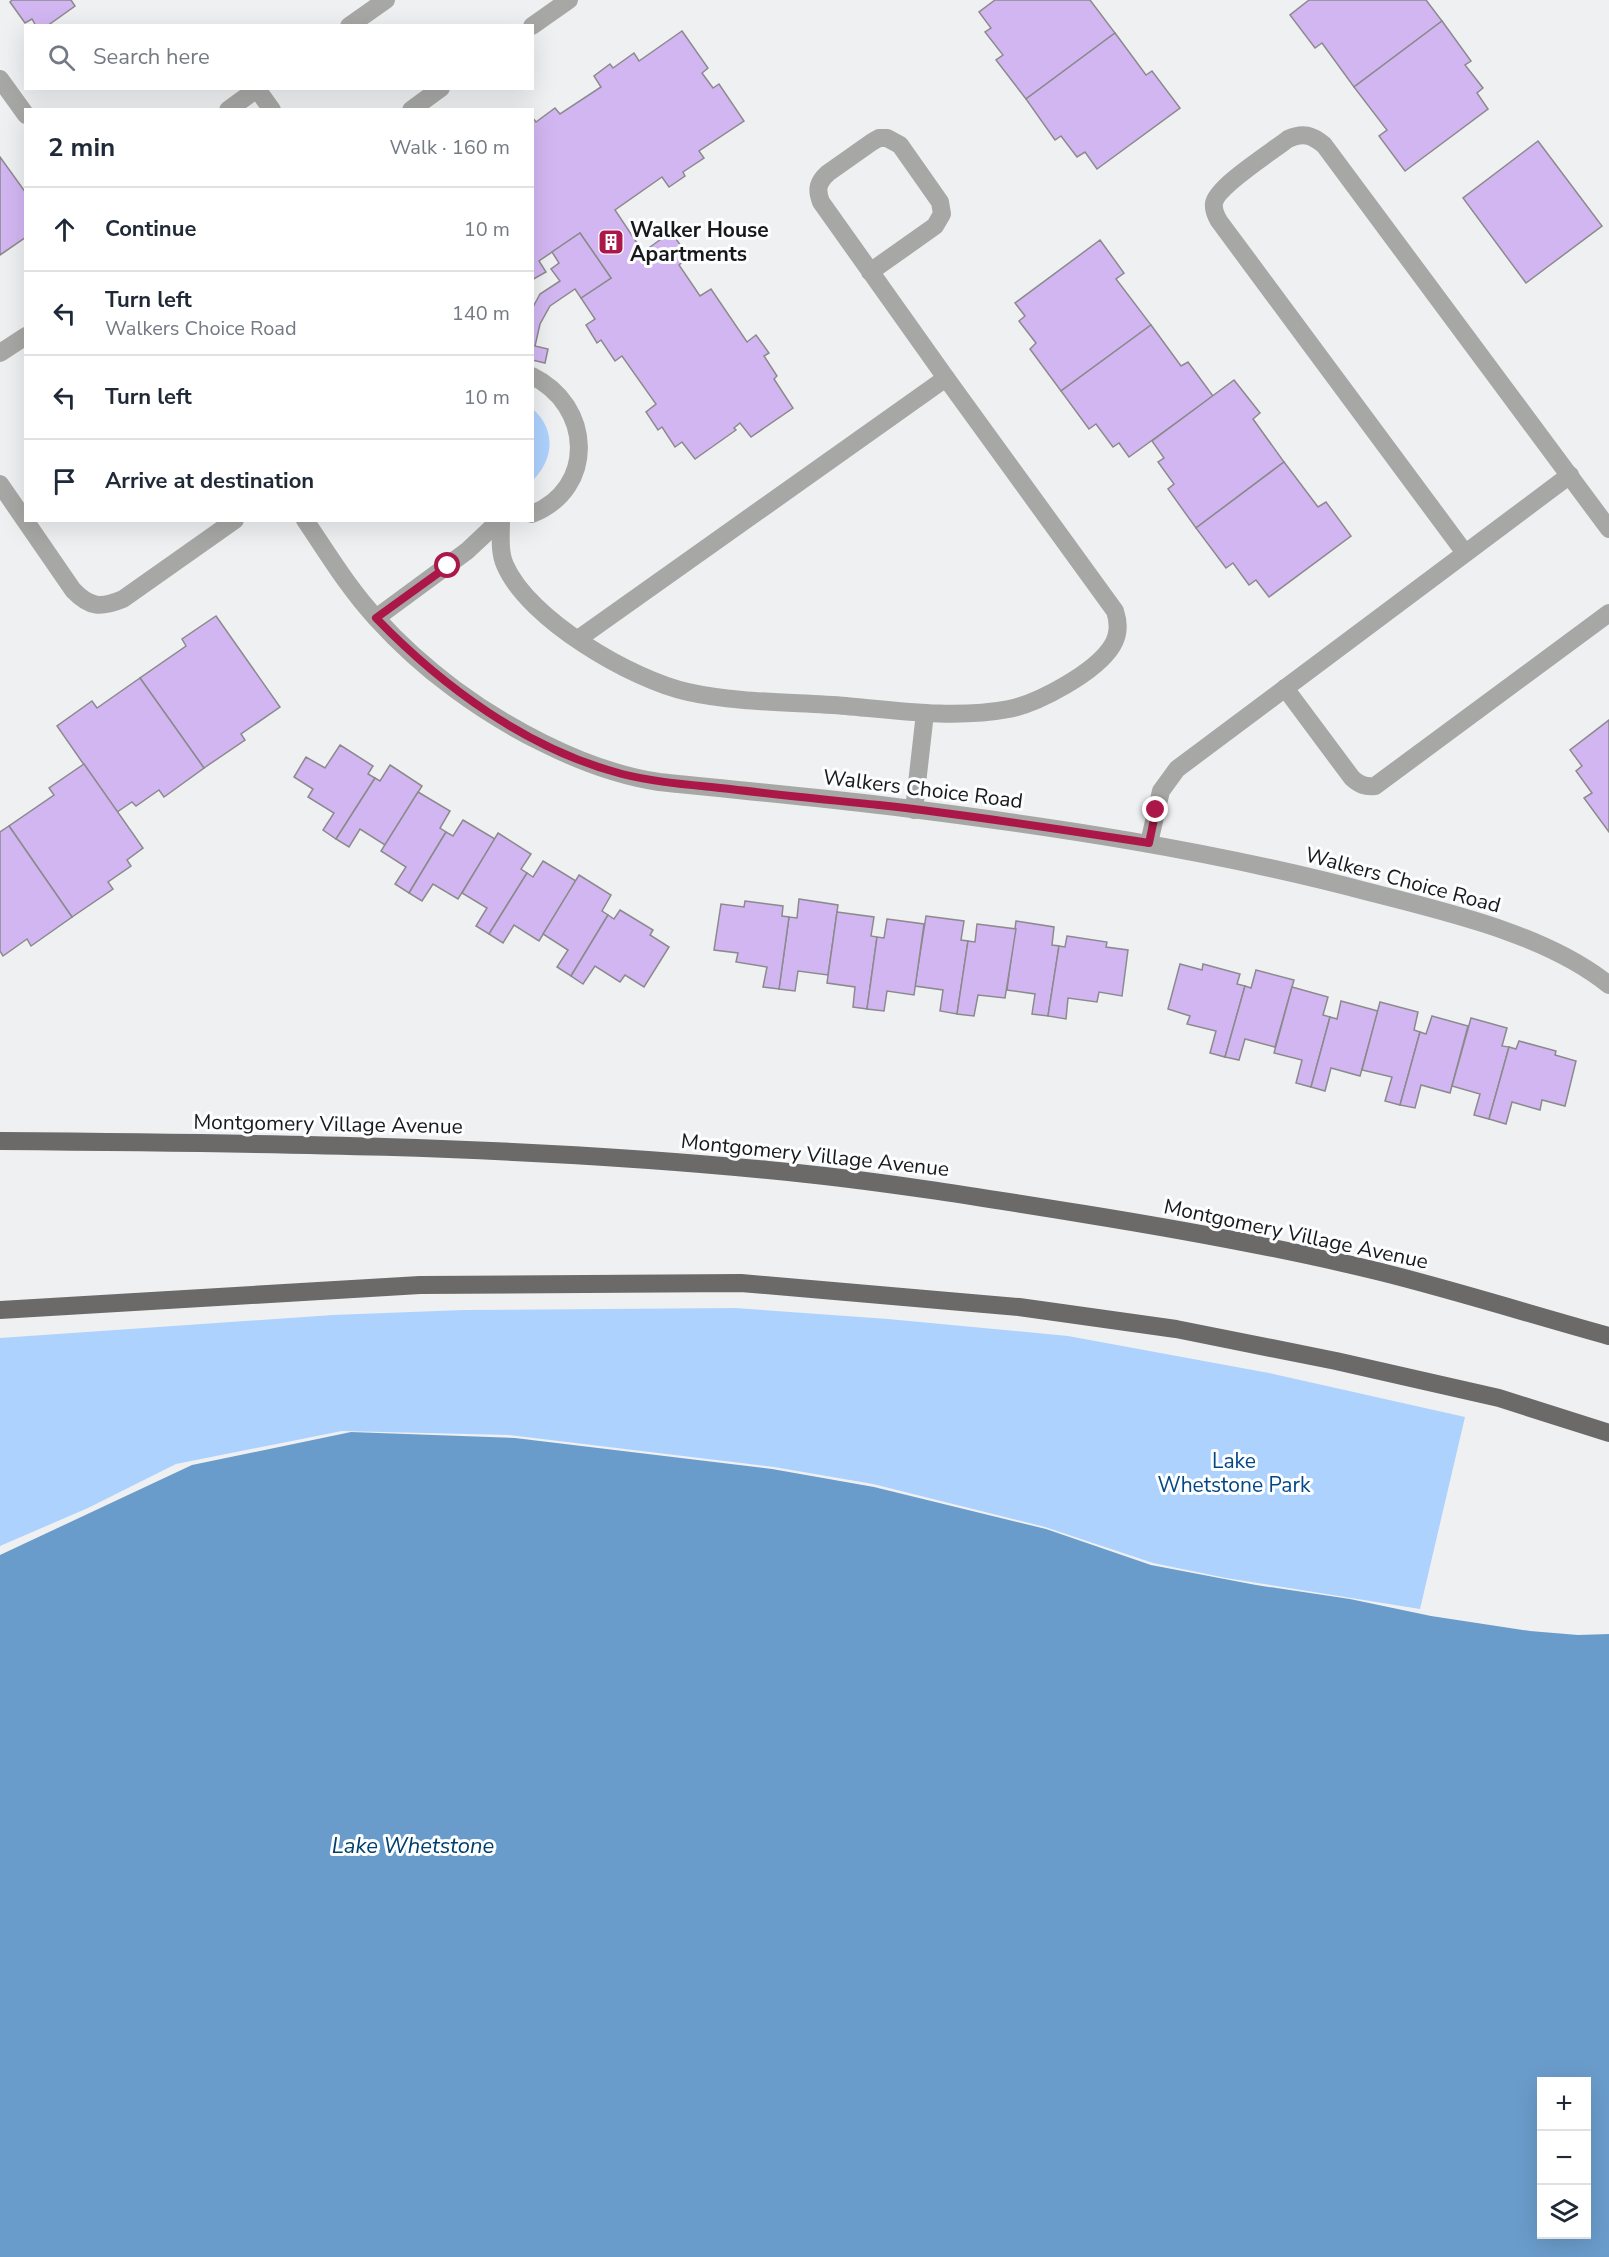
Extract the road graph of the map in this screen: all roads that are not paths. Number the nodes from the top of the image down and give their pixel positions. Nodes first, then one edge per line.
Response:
1 (386, 0) edge
2 (569, 0) edge
3 (352, 24) edge
4 (534, 25) edge
5 (0, 79) edge
6 (257, 90) edge
7 (259, 90) edge
8 (438, 90) edge
9 (231, 108) edge
10 (271, 108) edge
11 (414, 108) edge
12 (24, 113) edge
13 (870, 272) junction
14 (24, 337) edge
15 (0, 353) edge
16 (534, 377) edge
17 (946, 378) junction
18 (1570, 475) junction
19 (0, 484) edge
20 (534, 513) edge
21 (24, 519) edge
22 (26, 522) edge
23 (232, 522) edge
24 (306, 522) edge
25 (499, 522) edge
26 (501, 522) edge
27 (1609, 529) edge
28 (1465, 553) junction
29 (1609, 613) edge
30 (376, 618) junction
31 (578, 639) junction
32 (1285, 688) junction
33 (925, 713) junction
34 (914, 810) junction
35 (1149, 843) junction
36 (1609, 985) edge
37 (0, 1141) edge
38 (0, 1310) edge
39 (1609, 1336) edge
40 (1608, 1428) edge

1 - 3 street
2 - 4 street
5 - 12 street
6 - 9 street
7 - 10 street
8 - 11 street
13 - 13 street
13 - 17 street
14 - 15 street
16 - 20 street
17 - 31 street
17 - 33 street
18 - 27 street
18 - 28 street
18 - 28 street
19 - 21 street
22 - 23 street
24 - 30 street, Walkers Choice Road
25 - 30 street
26 - 31 street
28 - 32 street
29 - 32 street
30 - 34 street, Walkers Choice Road
31 - 33 street
32 - 35 street
33 - 34 street
34 - 35 street, Walkers Choice Road
35 - 36 street, Walkers Choice Road
37 - 39 main road, Montgomery Village Avenue
38 - 40 main road

